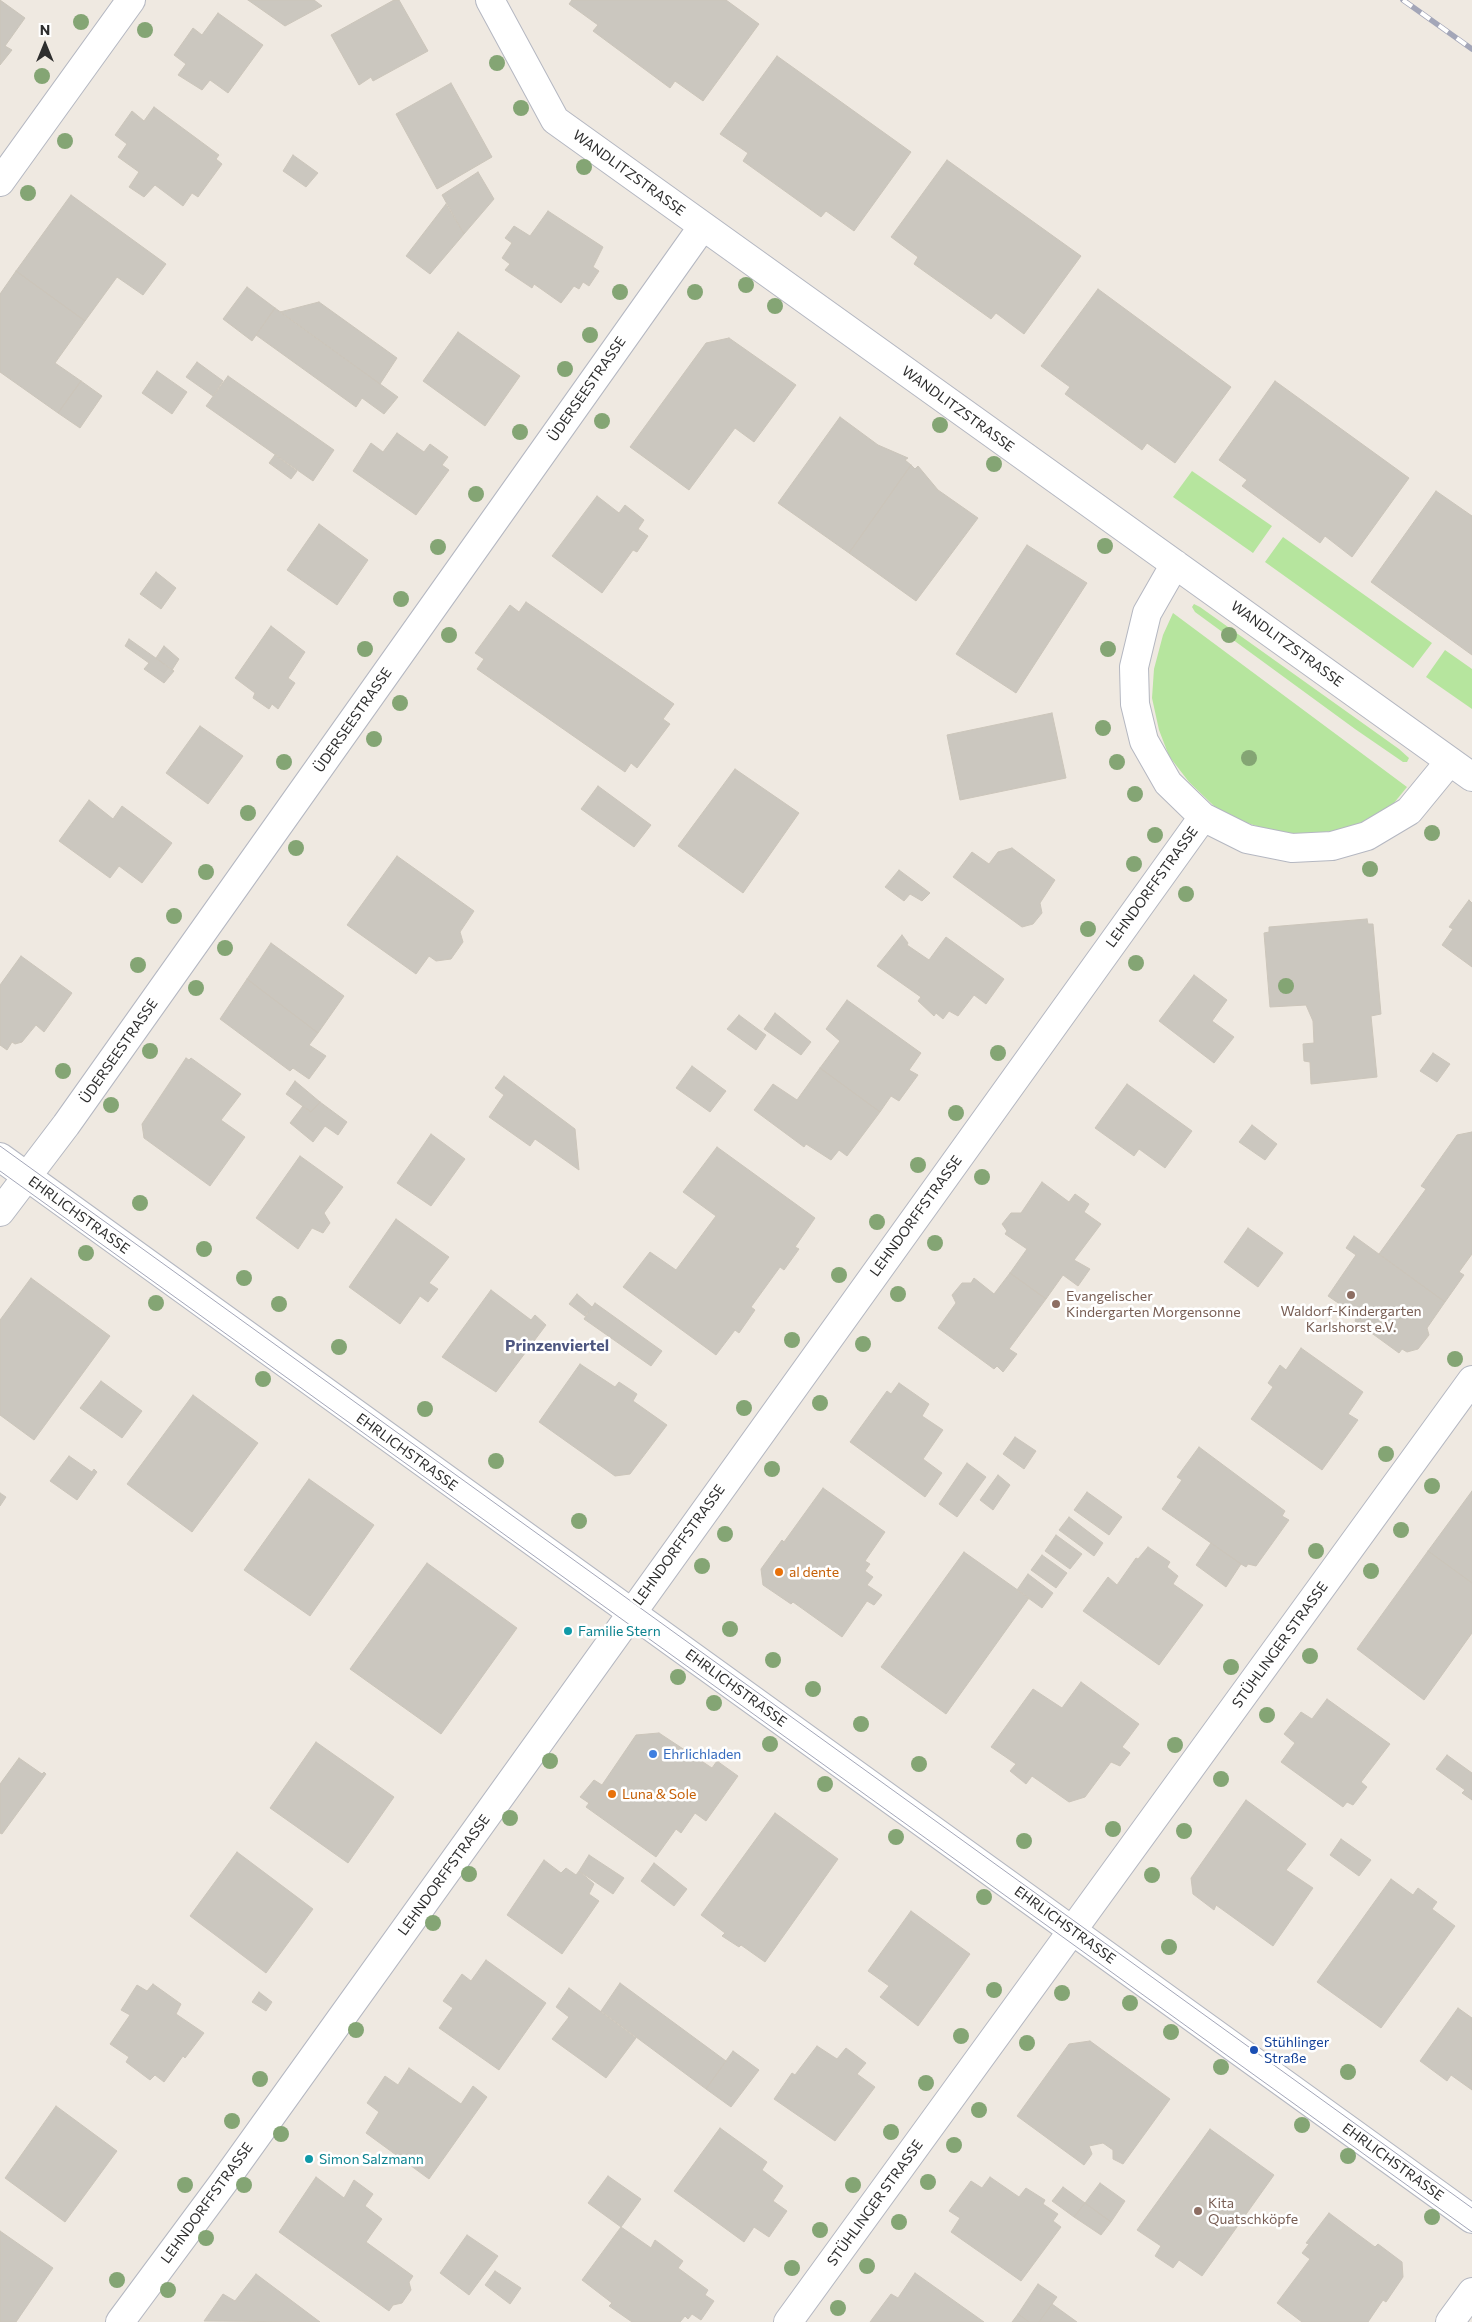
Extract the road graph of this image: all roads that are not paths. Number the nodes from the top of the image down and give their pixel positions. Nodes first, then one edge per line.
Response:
1 (131, 0) edge
2 (490, 0) edge
3 (0, 182) edge
4 (703, 226) junction
5 (1175, 564) junction
6 (1450, 761) junction
7 (1472, 777) edge
8 (1203, 816) junction
9 (0, 1157) edge
10 (27, 1177) junction
11 (0, 1212) edge
12 (1472, 1380) edge
13 (631, 1613) junction
14 (1072, 1931) junction
15 (1472, 2219) edge
16 (1472, 2292) edge
17 (120, 2322) edge
18 (788, 2322) edge
19 (1450, 2322) edge

1 - 3 street
2 - 4 street, WANDLITZSTRASSE
4 - 5 street, WANDLITZSTRASSE
4 - 10 street, ÜDERSEESTRASSE
5 - 6 street, WANDLITZSTRASSE
5 - 8 street, LEHNDORFFSTRASSE
6 - 7 street, WANDLITZSTRASSE
6 - 8 street, LEHNDORFFSTRASSE
8 - 13 street, LEHNDORFFSTRASSE
9 - 10 street, EHRLICHSTRASSE
10 - 11 street, ÜDERSEESTRASSE
10 - 13 street, EHRLICHSTRASSE
12 - 14 street, STÜHLINGER STRASSE
13 - 14 street, EHRLICHSTRASSE
13 - 17 street, LEHNDORFFSTRASSE
14 - 15 street, EHRLICHSTRASSE
14 - 18 street, STÜHLINGER STRASSE
16 - 19 street

